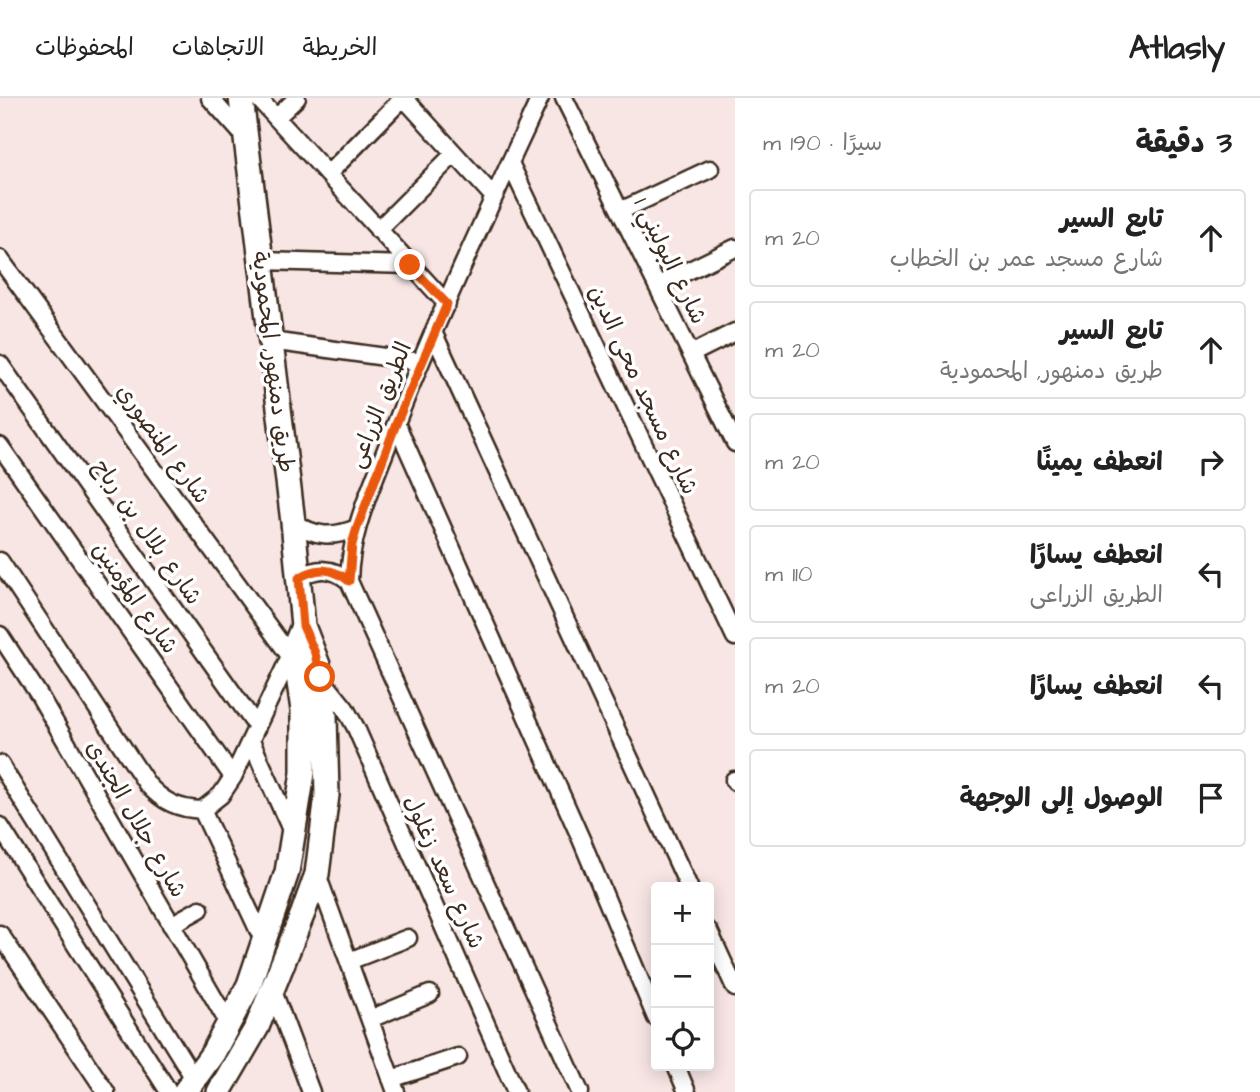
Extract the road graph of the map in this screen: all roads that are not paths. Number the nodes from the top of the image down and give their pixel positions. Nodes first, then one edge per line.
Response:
1 (210, 98) edge
2 (241, 98) edge
3 (258, 98) edge
4 (297, 98) edge
5 (403, 98) edge
6 (540, 98) edge
7 (564, 98) edge
8 (276, 118) junction
9 (245, 138) junction
10 (454, 153) junction
11 (510, 163) junction
12 (710, 169) dead end
13 (328, 174) junction
14 (494, 197) junction
15 (620, 211) junction
16 (378, 230) junction
17 (735, 248) edge
18 (0, 260) edge
19 (261, 261) junction
20 (410, 265) junction
21 (657, 286) junction
22 (447, 304) junction
23 (735, 332) edge
24 (433, 334) junction
25 (271, 341) junction
26 (691, 354) junction
27 (421, 362) junction
28 (0, 364) edge
29 (396, 424) junction
30 (735, 443) edge
31 (0, 446) edge
32 (293, 522) junction
33 (357, 528) junction
34 (0, 561) edge
35 (299, 578) junction
36 (349, 581) junction
37 (303, 626) junction
38 (0, 635) edge
39 (735, 637) edge
40 (292, 652) junction
41 (320, 677) junction
42 (254, 734) junction
43 (0, 764) edge
44 (233, 777) junction
45 (202, 810) junction
46 (0, 826) edge
47 (294, 836) junction
48 (317, 874) junction
49 (687, 882) edge
50 (200, 909) dead end
51 (171, 925) junction
52 (0, 934) edge
53 (408, 938) dead end
54 (264, 942) junction
55 (714, 942) edge
56 (349, 961) junction
57 (735, 988) edge
58 (273, 991) junction
59 (430, 994) dead end
60 (652, 1008) edge
61 (370, 1019) junction
62 (230, 1026) junction
63 (458, 1058) dead end
64 (678, 1071) edge
65 (190, 1086) edge
66 (394, 1086) edge
67 (106, 1092) edge
68 (169, 1092) edge
69 (219, 1092) edge
70 (311, 1092) edge
71 (516, 1092) edge
72 (580, 1092) edge
73 (687, 1092) edge

1 - 9 street
2 - 9 main road, طريق دمنهور, المحمودية
3 - 8 street
4 - 8 street
5 - 10 street
5 - 13 street
6 - 11 street, الطريق الزراعى
7 - 15 street, شارع البوليني 1
8 - 13 street
9 - 19 main road, طريق دمنهور, المحمودية
10 - 14 street
10 - 16 street
11 - 14 street, الطريق الزراعى
11 - 39 street, شارع مسجد محى الدين
12 - 15 street
13 - 16 street
14 - 22 street, الطريق الزراعى
15 - 21 street, شارع البوليني 1
16 - 20 street
17 - 21 street
18 - 40 street, شارع المنصوري
19 - 20 street
19 - 25 main road, طريق دمنهور, المحمودية
20 - 22 street
21 - 26 street, شارع البوليني 1
22 - 24 street, الطريق الزراعى
23 - 26 street
24 - 27 street, الطريق الزراعى
24 - 49 street
25 - 27 street
25 - 32 main road, طريق دمنهور, المحمودية
26 - 30 street, شارع البوليني 1
27 - 29 street, الطريق الزراعى
28 - 42 street, شارع بلال بن رباح
29 - 33 street, الطريق الزراعى
29 - 60 street
31 - 44 street, شارع المؤمنين
32 - 33 street
32 - 35 main road, طريق دمنهور, المحمودية
33 - 36 street, الطريق الزراعى
34 - 45 street
35 - 36 street
35 - 37 main road, طريق دمنهور, المحمودية
36 - 72 street
37 - 40 main road
37 - 41 main road
38 - 51 street, شارع جلال الجندى
40 - 42 street
40 - 47 main road
41 - 48 main road
41 - 71 street, شارع سعد زغلول
42 - 44 street
42 - 47 street, شارع بلال بن رباح
43 - 65 street
44 - 45 street
45 - 54 street
46 - 68 street
47 - 54 main road
48 - 56 street
48 - 58 main road
50 - 51 street
51 - 62 street, شارع جلال الجندى
52 - 67 street
53 - 56 street
54 - 62 main road
55 - 57 street
56 - 61 street
58 - 69 main road
58 - 70 street
59 - 61 street
61 - 66 street
62 - 65 main road
63 - 66 street
64 - 73 street

